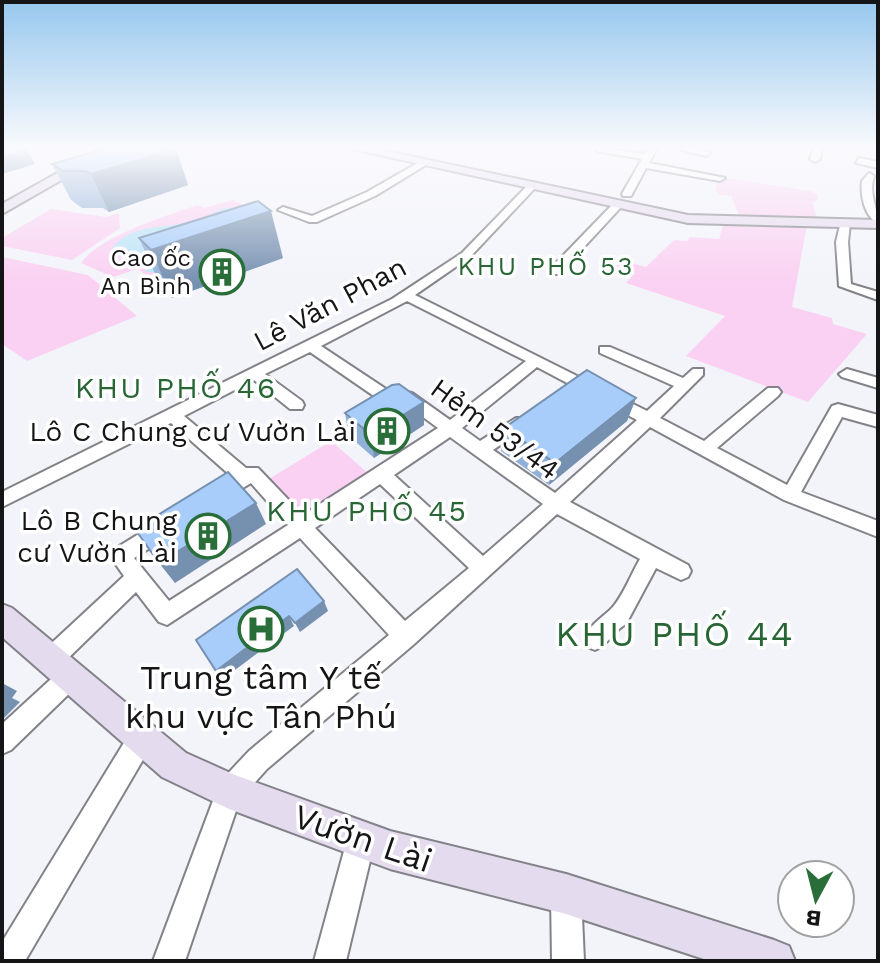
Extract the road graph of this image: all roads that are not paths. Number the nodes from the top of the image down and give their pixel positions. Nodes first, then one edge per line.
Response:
1 (873, 192) edge
2 (26, 193) edge
3 (28, 193) edge
4 (372, 193) edge
5 (525, 193) edge
6 (576, 193) edge
7 (626, 193) edge
8 (622, 199) junction
9 (2, 207) edge
10 (283, 210) dead end
11 (322, 216) junction
12 (878, 222) edge
13 (845, 223) junction
14 (339, 224) dead end
15 (555, 271) dead end
16 (407, 296) junction
17 (878, 296) edge
18 (310, 345) junction
19 (605, 350) dead end
20 (536, 360) junction
21 (698, 372) dead end
22 (254, 373) junction
23 (847, 374) dead end
24 (878, 383) edge
25 (685, 385) junction
26 (773, 392) dead end
27 (296, 405) dead end
28 (171, 414) junction
29 (531, 416) edge
30 (650, 420) junction
31 (878, 421) edge
32 (451, 428) junction
33 (481, 449) junction
34 (704, 450) junction
35 (381, 474) junction
36 (252, 479) junction
37 (790, 495) junction
38 (2, 500) edge
39 (556, 504) junction
40 (302, 526) junction
41 (878, 529) edge
42 (652, 556) junction
43 (484, 569) junction
44 (681, 571) dead end
45 (137, 577) junction
46 (2, 618) edge
47 (405, 637) junction
48 (595, 639) dead end
49 (60, 668) junction
50 (142, 737) junction
51 (2, 741) edge
52 (229, 791) junction
53 (361, 840) junction
54 (566, 894) junction
55 (8, 961) edge
56 (169, 961) edge
57 (330, 961) edge
58 (568, 961) edge
59 (774, 961) edge

1 - 12 street
2 - 9 street
3 - 9 street
4 - 11 street
5 - 16 street, Lê Văn Phan
6 - 8 street
7 - 8 street
8 - 13 street
8 - 15 street
10 - 11 street
11 - 14 street
12 - 13 street
13 - 17 street
16 - 18 street, Lê Văn Phan
16 - 20 street
18 - 22 street, Lê Văn Phan
18 - 32 street, Hẻm 53/44
19 - 25 street
20 - 30 street
20 - 32 street
21 - 25 street
22 - 27 street
22 - 28 street, Lê Văn Phan
23 - 24 street
25 - 30 street
26 - 34 street
28 - 36 street
28 - 38 street, Lê Văn Phan
29 - 33 street
30 - 34 street
30 - 39 street
31 - 37 street
32 - 33 street, Hẻm 53/44
32 - 35 street
33 - 39 street, Hẻm 53/44
34 - 37 street
35 - 40 street
35 - 43 street
36 - 40 street
36 - 45 street
37 - 41 street
39 - 42 street, Hẻm 53/44
39 - 43 street
40 - 45 street
40 - 47 street
42 - 44 street, Hẻm 53/44
42 - 48 street
43 - 47 street
45 - 49 street
46 - 49 street, Vườn Lài
47 - 52 street
49 - 50 street, Vườn Lài
49 - 51 street
50 - 52 street, Vườn Lài
50 - 55 street
52 - 53 street, Vườn Lài
52 - 56 street
53 - 54 street, Vườn Lài
53 - 57 street
54 - 58 street
54 - 59 street, Vườn Lài

